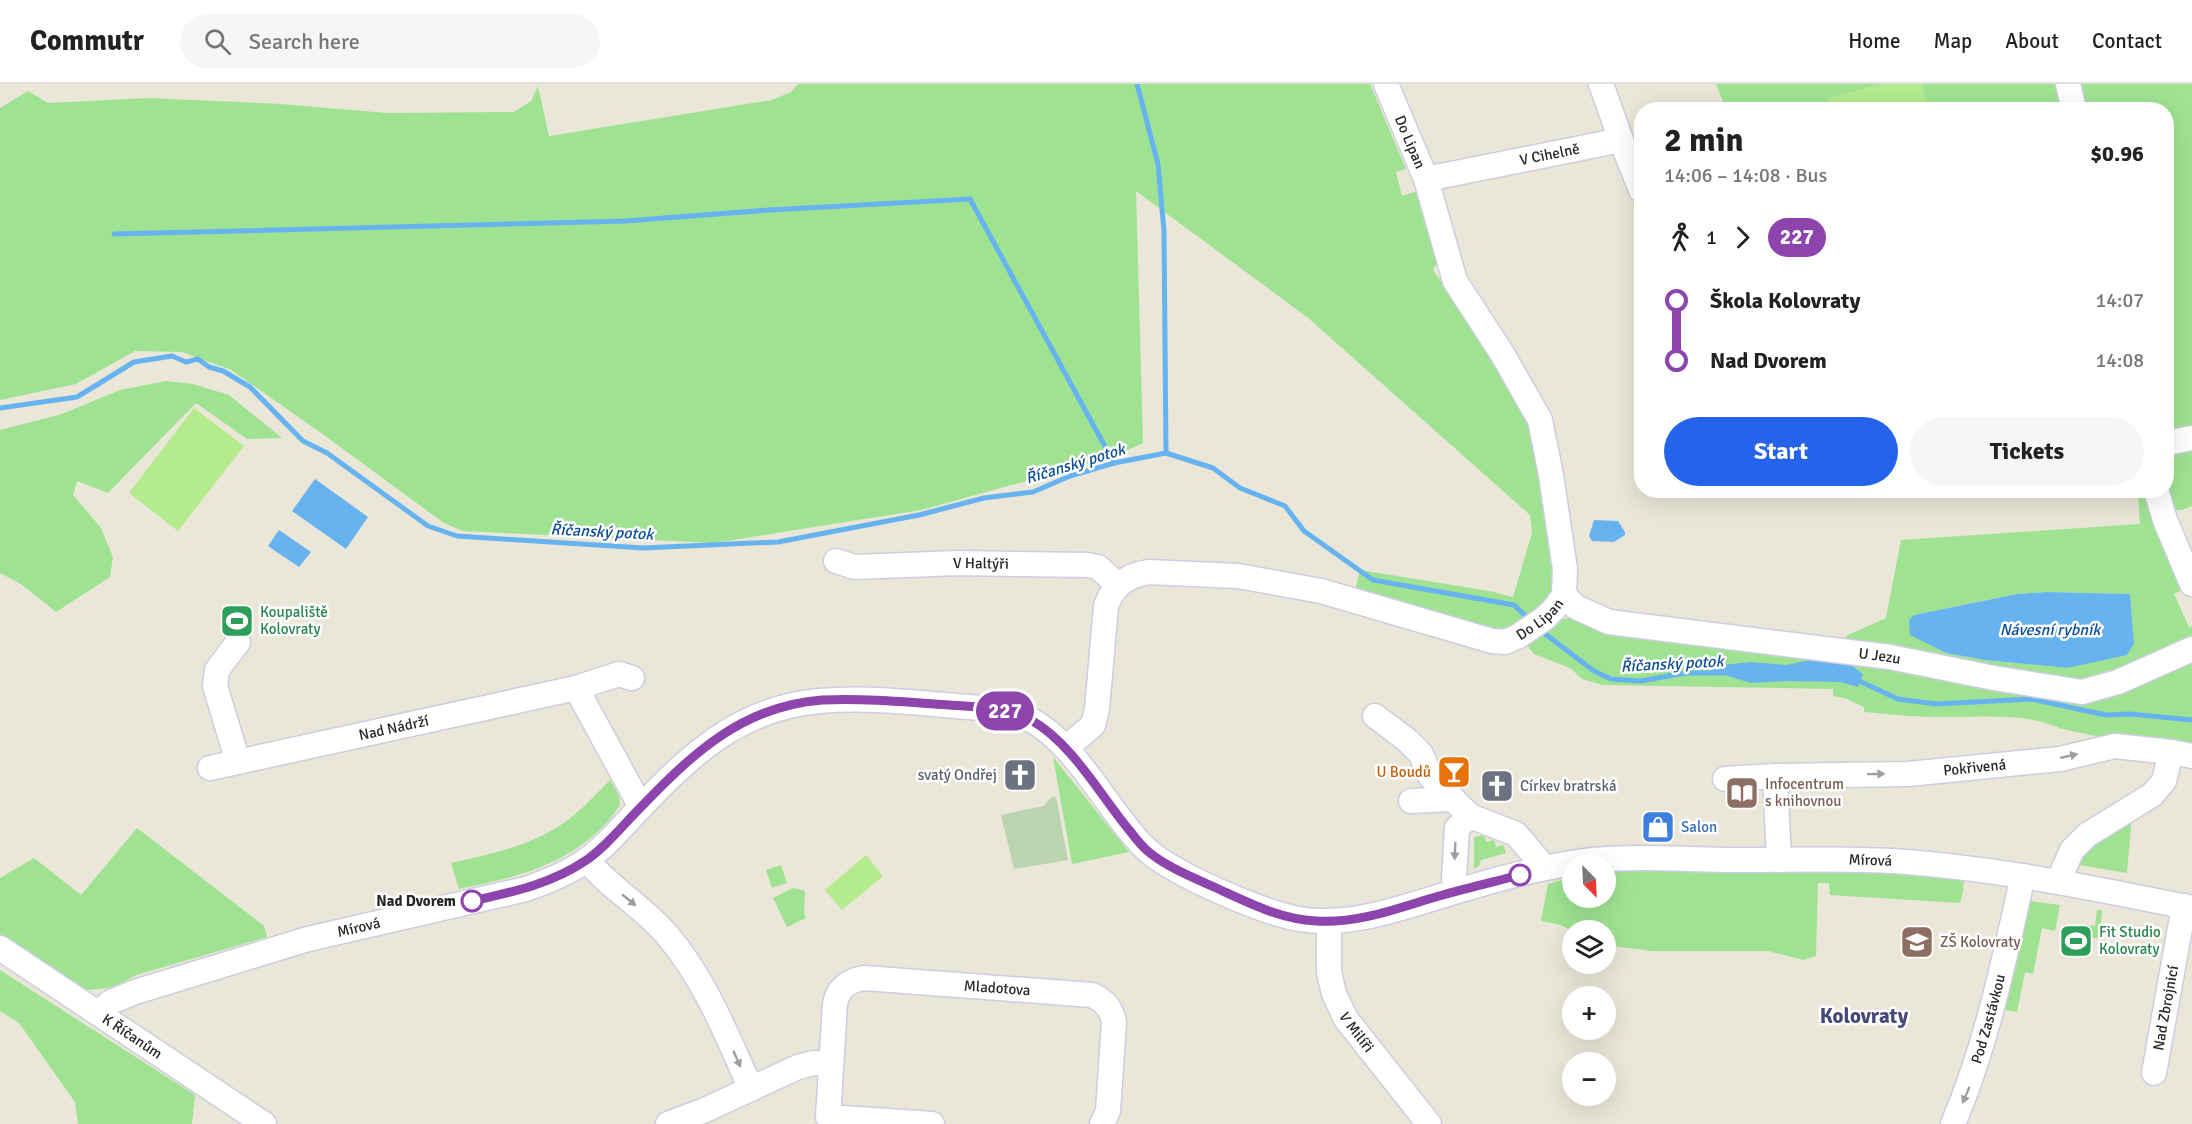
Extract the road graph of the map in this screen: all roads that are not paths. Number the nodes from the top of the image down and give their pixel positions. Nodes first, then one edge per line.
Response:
1 (1386, 84) edge
2 (1601, 84) edge
3 (2068, 84) edge
4 (2072, 102) edge
5 (1621, 140) junction
6 (1634, 172) edge
7 (1426, 179) junction
8 (2192, 438) edge
9 (2174, 441) edge
10 (2158, 498) edge
11 (836, 561) dead end
12 (2192, 584) edge
13 (1118, 585) junction
14 (1564, 595) junction
15 (238, 642) dead end
16 (2192, 649) edge
17 (632, 678) dead end
18 (576, 688) junction
19 (1376, 716) dead end
20 (1066, 748) junction
21 (2181, 754) edge
22 (238, 762) junction
23 (210, 768) dead end
24 (1775, 776) junction
25 (1725, 778) dead end
26 (1452, 799) junction
27 (1411, 801) dead end
28 (641, 807) junction
29 (1470, 816) junction
30 (587, 860) junction
31 (1779, 860) junction
32 (1545, 868) junction
33 (2024, 876) junction
34 (2058, 882) junction
35 (1456, 891) junction
36 (2188, 907) edge
37 (1329, 921) junction
38 (0, 948) edge
39 (98, 1013) junction
40 (831, 1064) junction
41 (2154, 1073) dead end
42 (751, 1089) junction
43 (264, 1124) edge
44 (668, 1124) edge
45 (932, 1124) edge
46 (1102, 1124) edge
47 (1429, 1124) edge
48 (1953, 1124) edge

1 - 7 street, Do Lipan
2 - 5 street
3 - 4 street
5 - 6 street
5 - 7 street, V Cihelně
7 - 14 street, Do Lipan
8 - 9 street
10 - 12 street
11 - 13 street, V Haltýři
13 - 14 street, Do Lipan
13 - 20 street
14 - 16 street, U Jezu
15 - 22 street
17 - 18 street, Nad Nádrží
18 - 22 street, Nad Nádrží
18 - 28 street
19 - 26 street
20 - 28 street, Mírová
20 - 37 street, Mírová
24 -> 21 street, Pokřivená
21 - 34 street, Pokřivená
22 - 23 street, Nad Nádrží
24 - 25 street, Pokřivená
24 - 31 street
26 - 27 street
26 - 29 street
28 - 30 street, Mírová
29 - 32 street
29 -> 35 street
30 - 39 street, Mírová
30 -> 42 street
31 - 32 street, Mírová
31 - 33 street, Mírová
32 - 35 street, Mírová
33 - 34 street, Mírová
33 -> 48 street, Pod Zastávkou
34 - 36 street, Mírová
35 - 37 street, Mírová
36 - 41 street, Nad Zbrojnicí
37 - 47 street, V Milíři
38 - 39 street, K Říčanům
39 - 43 street, K Říčanům
40 - 42 street
40 - 45 street, Mladotova
40 - 46 street, Mladotova
42 - 44 street

